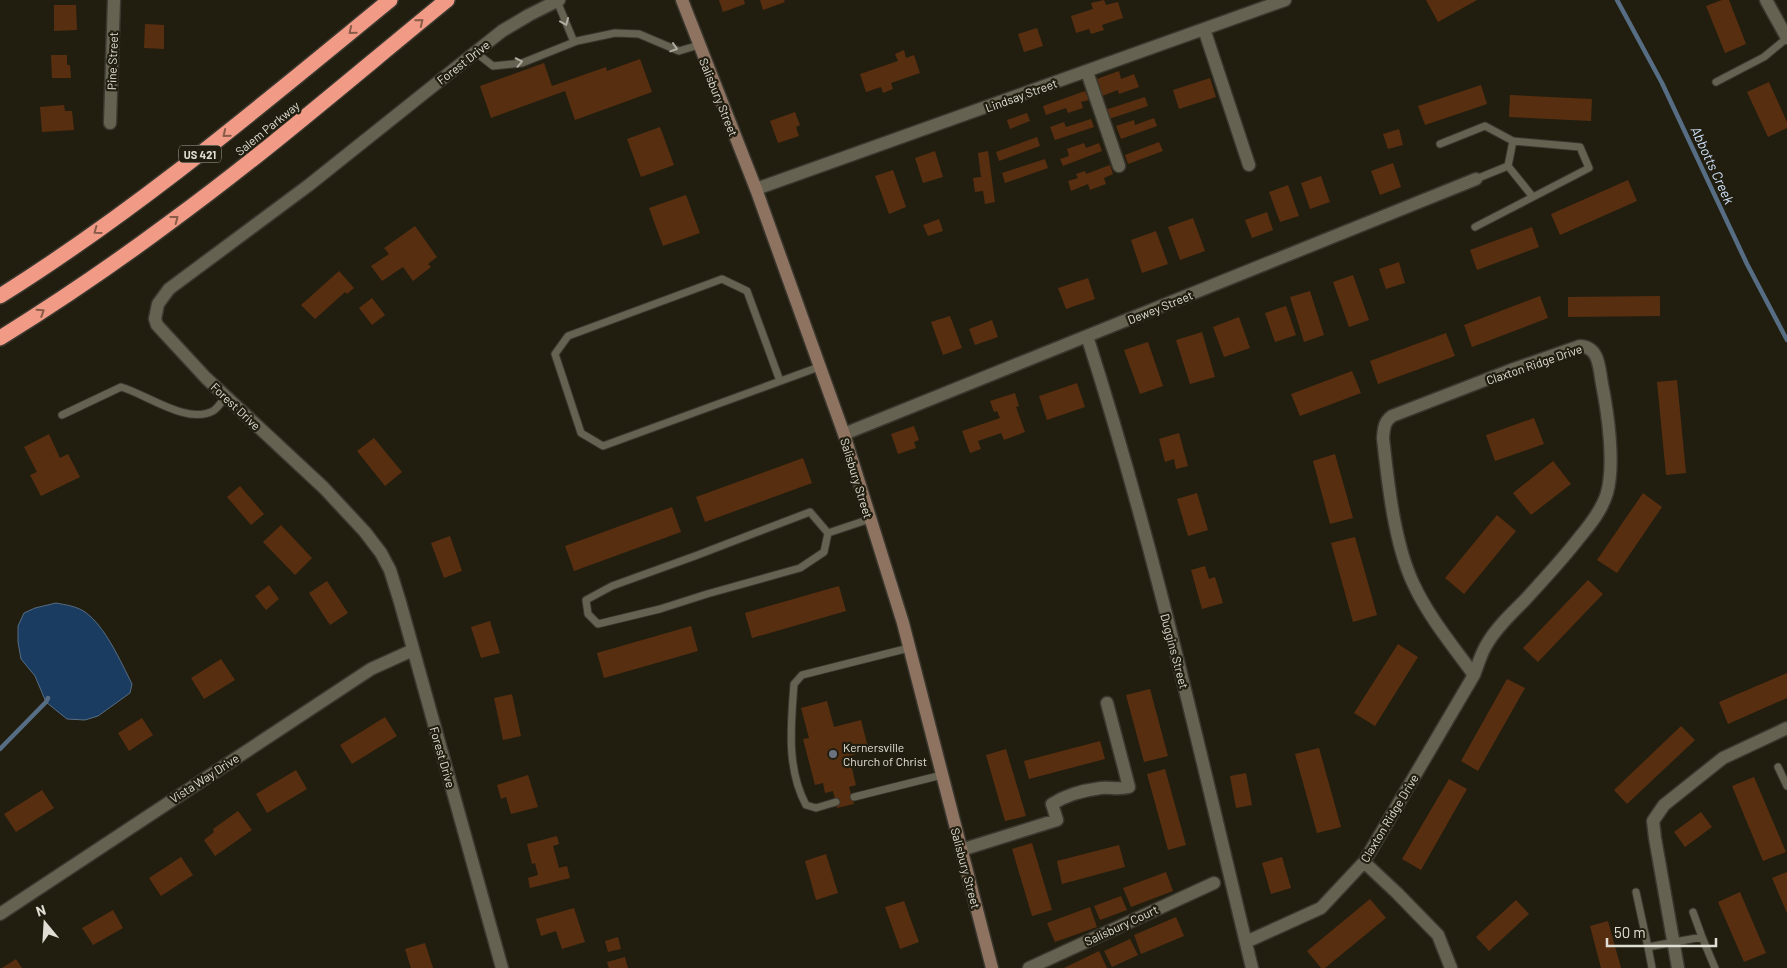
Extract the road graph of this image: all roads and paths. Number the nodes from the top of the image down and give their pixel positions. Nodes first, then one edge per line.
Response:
1 (114, 0) edge
2 (390, 0) edge
3 (447, 0) edge
4 (558, 0) edge
5 (682, 0) edge
6 (1285, 0) edge
7 (1766, 0) edge
8 (1204, 29) junction
9 (1787, 38) edge
10 (574, 42) junction
11 (699, 45) junction
12 (475, 52) junction
13 (1087, 72) junction
14 (1716, 82) dead end
15 (110, 123) dead end
16 (1513, 141) junction
17 (1440, 144) dead end
18 (1119, 166) dead end
19 (1249, 166) dead end
20 (1508, 166) junction
21 (1476, 179) joint
22 (756, 189) junction
23 (1533, 197) junction
24 (1474, 227) dead end
25 (0, 296) edge
26 (1087, 336) junction
27 (0, 338) edge
28 (820, 367) junction
29 (780, 381) junction
30 (226, 396) junction
31 (62, 415) dead end
32 (844, 434) junction
33 (870, 518) junction
34 (828, 533) junction
35 (909, 648) junction
36 (413, 650) junction
37 (1474, 675) junction
38 (1107, 703) dead end
39 (1787, 728) edge
40 (1778, 767) dead end
41 (942, 775) junction
42 (1787, 786) edge
43 (854, 797) dead end
44 (836, 802) dead end
45 (961, 850) junction
46 (1364, 862) junction
47 (1214, 883) dead end
48 (1636, 892) dead end
49 (1693, 912) dead end
50 (0, 914) edge
51 (1702, 937) junction
52 (1246, 942) junction
53 (1674, 943) junction
54 (1648, 948) junction
55 (502, 968) edge
56 (992, 968) edge
57 (1029, 968) edge
58 (1252, 968) edge
59 (1451, 968) edge
60 (1652, 968) edge
61 (1678, 968) edge
62 (1715, 968) edge

1 - 15 street, Pine Street
2 -> 25 highway, Salem Parkway / US 421
27 -> 3 highway, Salem Parkway / US 421
4 -> 10 lane
4 - 12 street, Forest Drive
5 - 11 main road, Salisbury Street
6 - 8 street, Lindsay Street
7 - 9 street
8 - 13 street, Lindsay Street
8 - 19 street
9 - 14 lane
10 -> 11 lane
12 -> 10 lane
11 - 22 main road, Salisbury Street
12 - 30 street, Forest Drive
13 - 18 street
13 - 22 street, Lindsay Street
16 - 17 lane
16 - 20 lane
16 - 23 lane
20 - 21 lane
20 - 23 lane
21 - 26 street, Dewey Street
22 - 28 main road, Salisbury Street
23 - 24 lane
26 - 32 street, Dewey Street
26 - 52 street, Duggins Street
28 - 29 lane
28 - 32 main road, Salisbury Street
29 - 29 lane
30 - 31 lane
30 - 36 street, Forest Drive
32 - 33 main road, Salisbury Street
33 - 34 lane
33 - 35 main road, Salisbury Street
34 - 34 lane
35 - 41 main road, Salisbury Street
35 - 44 lane
36 - 50 street, Vista Way Drive
36 - 55 street, Forest Drive
37 - 37 street, Claxton Ridge Drive
37 - 46 street, Claxton Ridge Drive
38 - 45 street
39 - 53 street
40 - 42 lane
41 - 43 lane
41 - 45 main road, Salisbury Street
45 - 56 main road, Salisbury Street
46 - 52 street, Claxton Ridge Drive
46 - 59 street
47 - 57 street, Salisbury Court
48 - 54 lane
49 - 51 lane
51 - 53 lane
51 - 62 lane
52 - 58 street, Duggins Street
53 - 54 lane
53 - 61 street
54 - 60 lane

